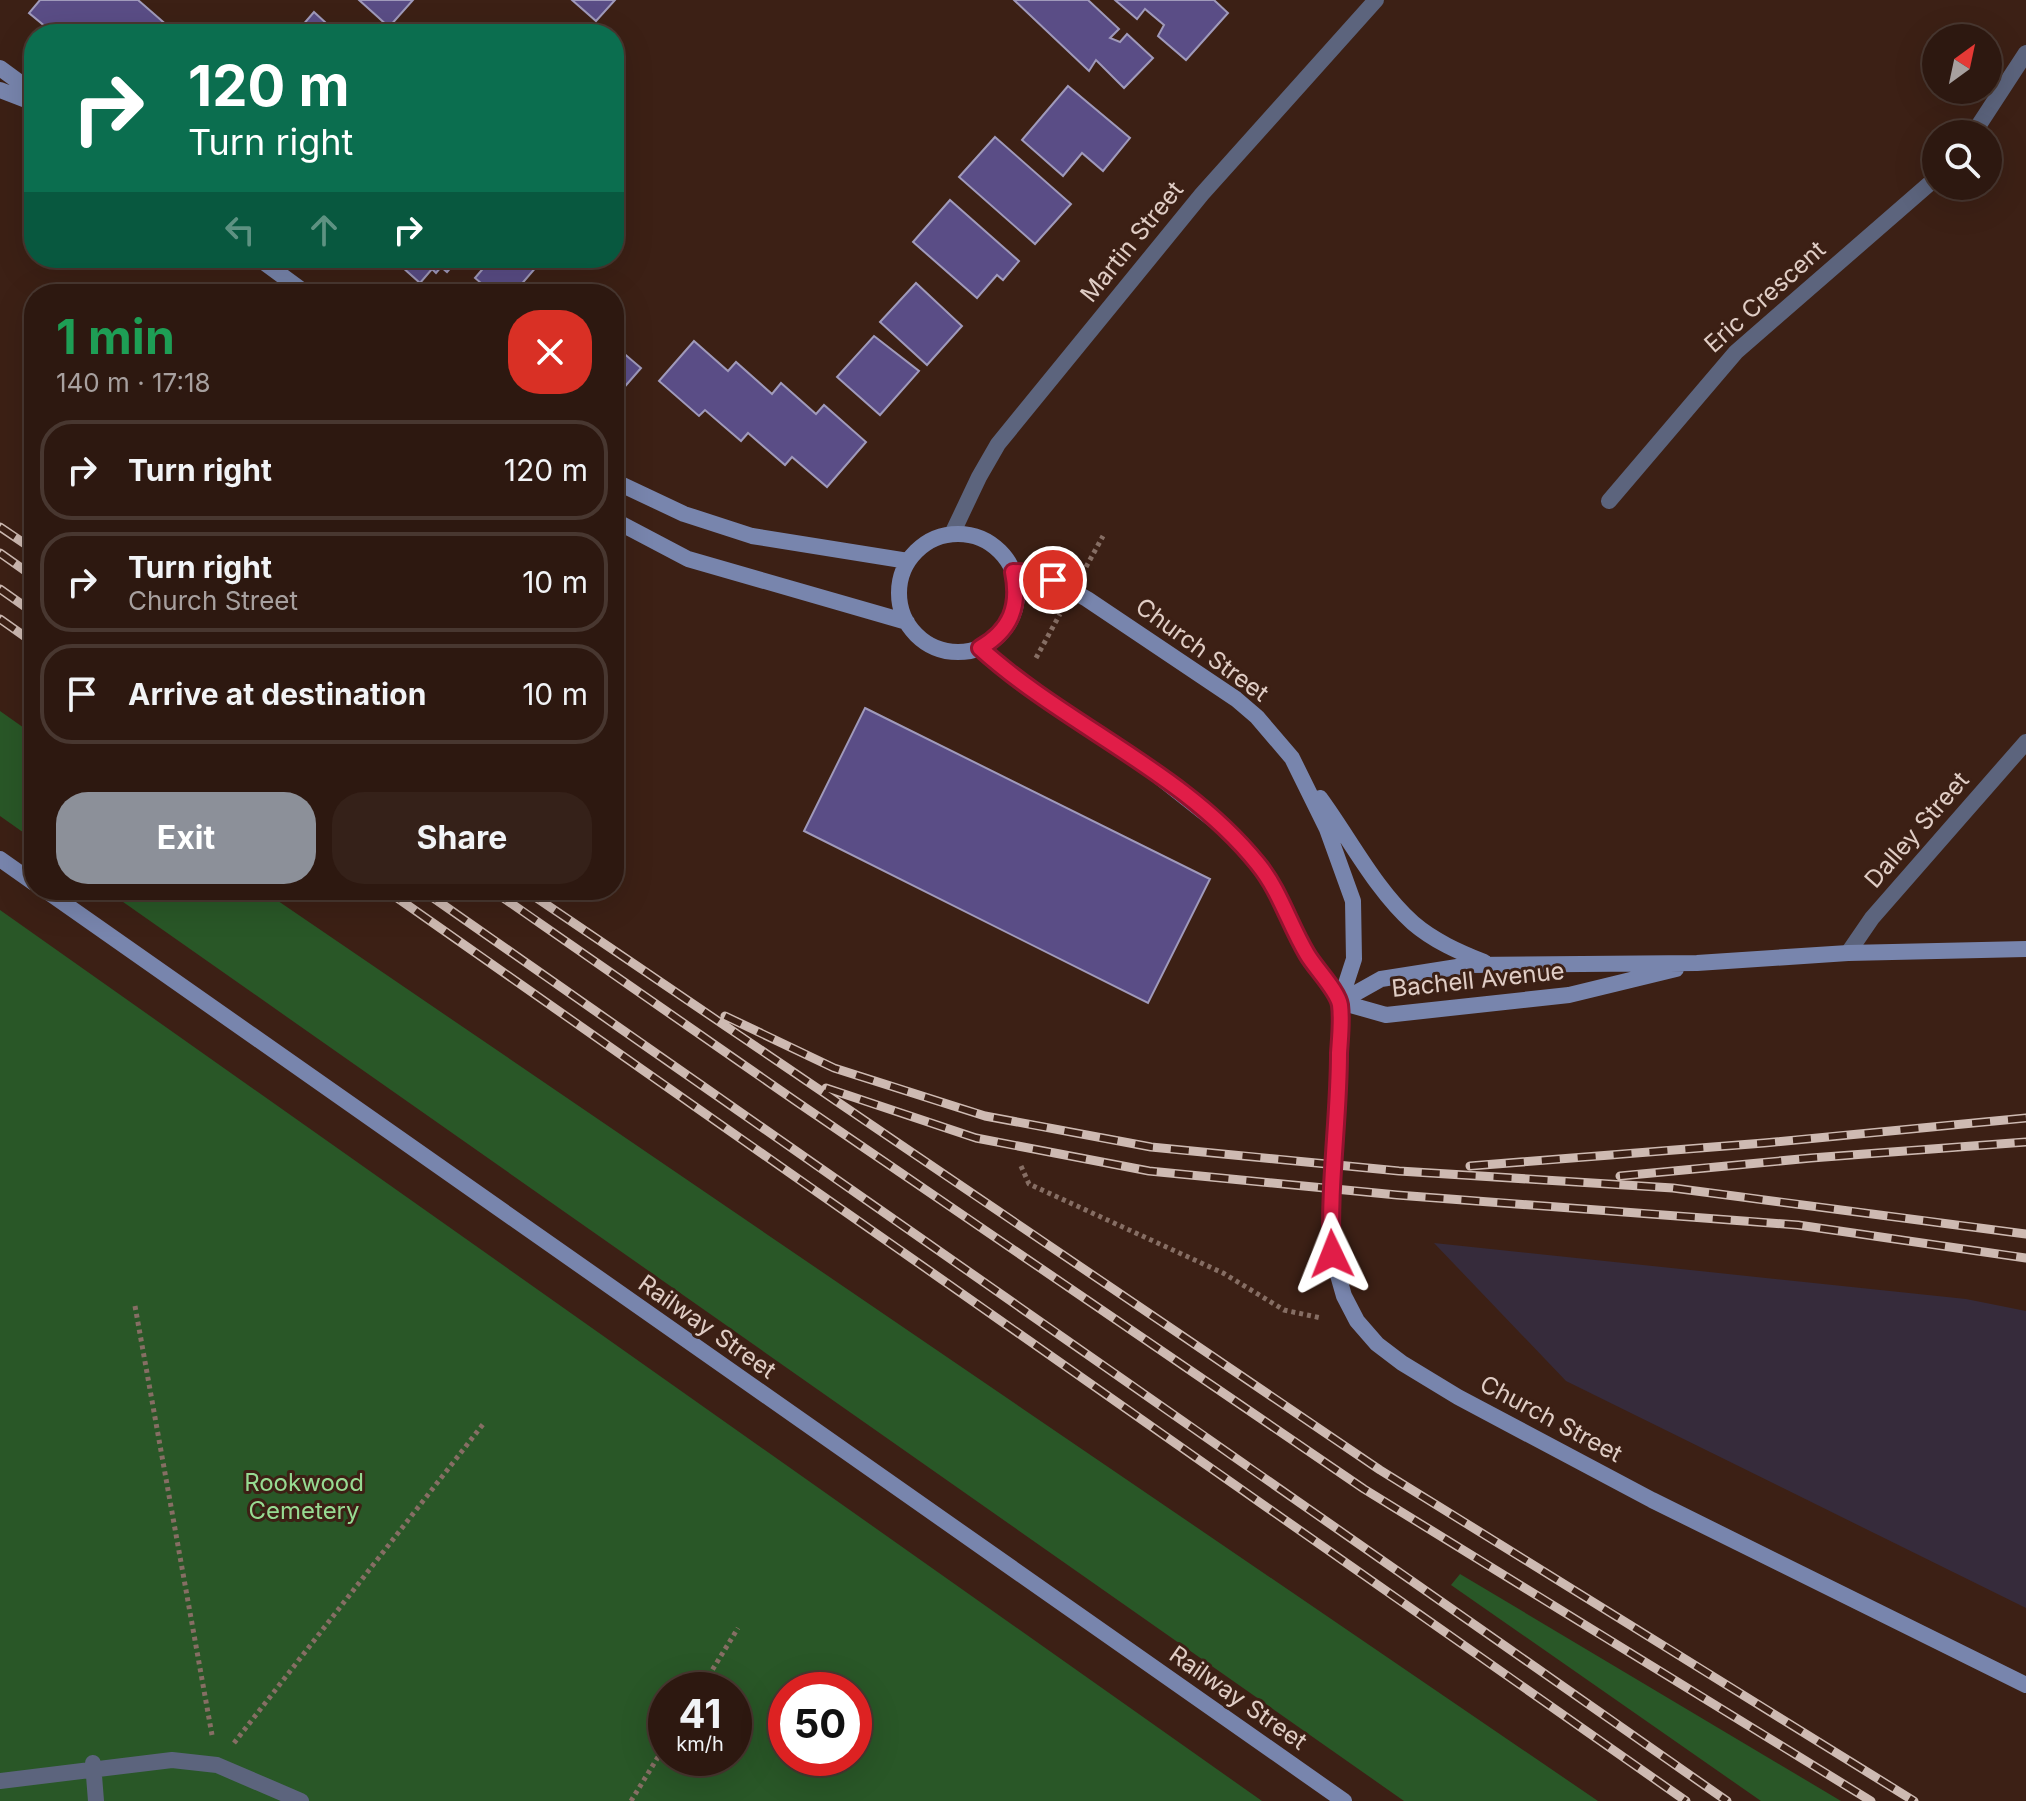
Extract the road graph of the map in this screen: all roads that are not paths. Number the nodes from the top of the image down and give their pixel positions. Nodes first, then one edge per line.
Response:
1 (1376, 0) edge
2 (2026, 53) edge
3 (0, 68) edge
4 (24, 86) edge
5 (0, 90) edge
6 (24, 99) edge
7 (1982, 120) edge
8 (1922, 190) edge
9 (272, 268) edge
10 (293, 284) edge
11 (624, 486) edge
12 (1609, 501) dead end
13 (624, 525) edge
14 (952, 534) junction
15 (908, 561) junction
16 (1013, 572) junction
17 (907, 622) junction
18 (980, 648) junction
19 (2026, 742) edge
20 (1292, 758) junction
21 (0, 859) edge
22 (24, 876) edge
23 (59, 900) edge
24 (2026, 949) edge
25 (1848, 953) junction
26 (1697, 963) junction
27 (1489, 964) junction
28 (1340, 1002) junction
29 (2026, 1685) edge
30 (93, 1766) junction
31 (0, 1781) edge
32 (96, 1801) edge
33 (301, 1801) edge
34 (1344, 1801) edge

1 - 14 street, Martin Street
2 - 7 street
3 - 4 main road
5 - 6 main road
8 - 12 street, Eric Crescent
9 - 10 main road
11 - 15 main road
13 - 17 main road
14 - 15 main road
14 - 16 main road
15 - 17 main road
16 - 18 main road
16 - 20 main road, Church Street
17 - 18 main road
18 - 28 main road
19 - 25 street, Dalley Street
20 - 27 main road
20 - 28 main road, Church Street
21 - 22 main road
23 - 34 main road, Railway Street
24 - 25 main road, Bachell Avenue
25 - 26 main road, Bachell Avenue
26 - 27 main road, Bachell Avenue
26 - 28 main road, Bachell Avenue
27 - 28 main road, Bachell Avenue
28 - 29 main road, Church Street, bridge
30 - 31 street
30 - 32 street
30 - 33 street

